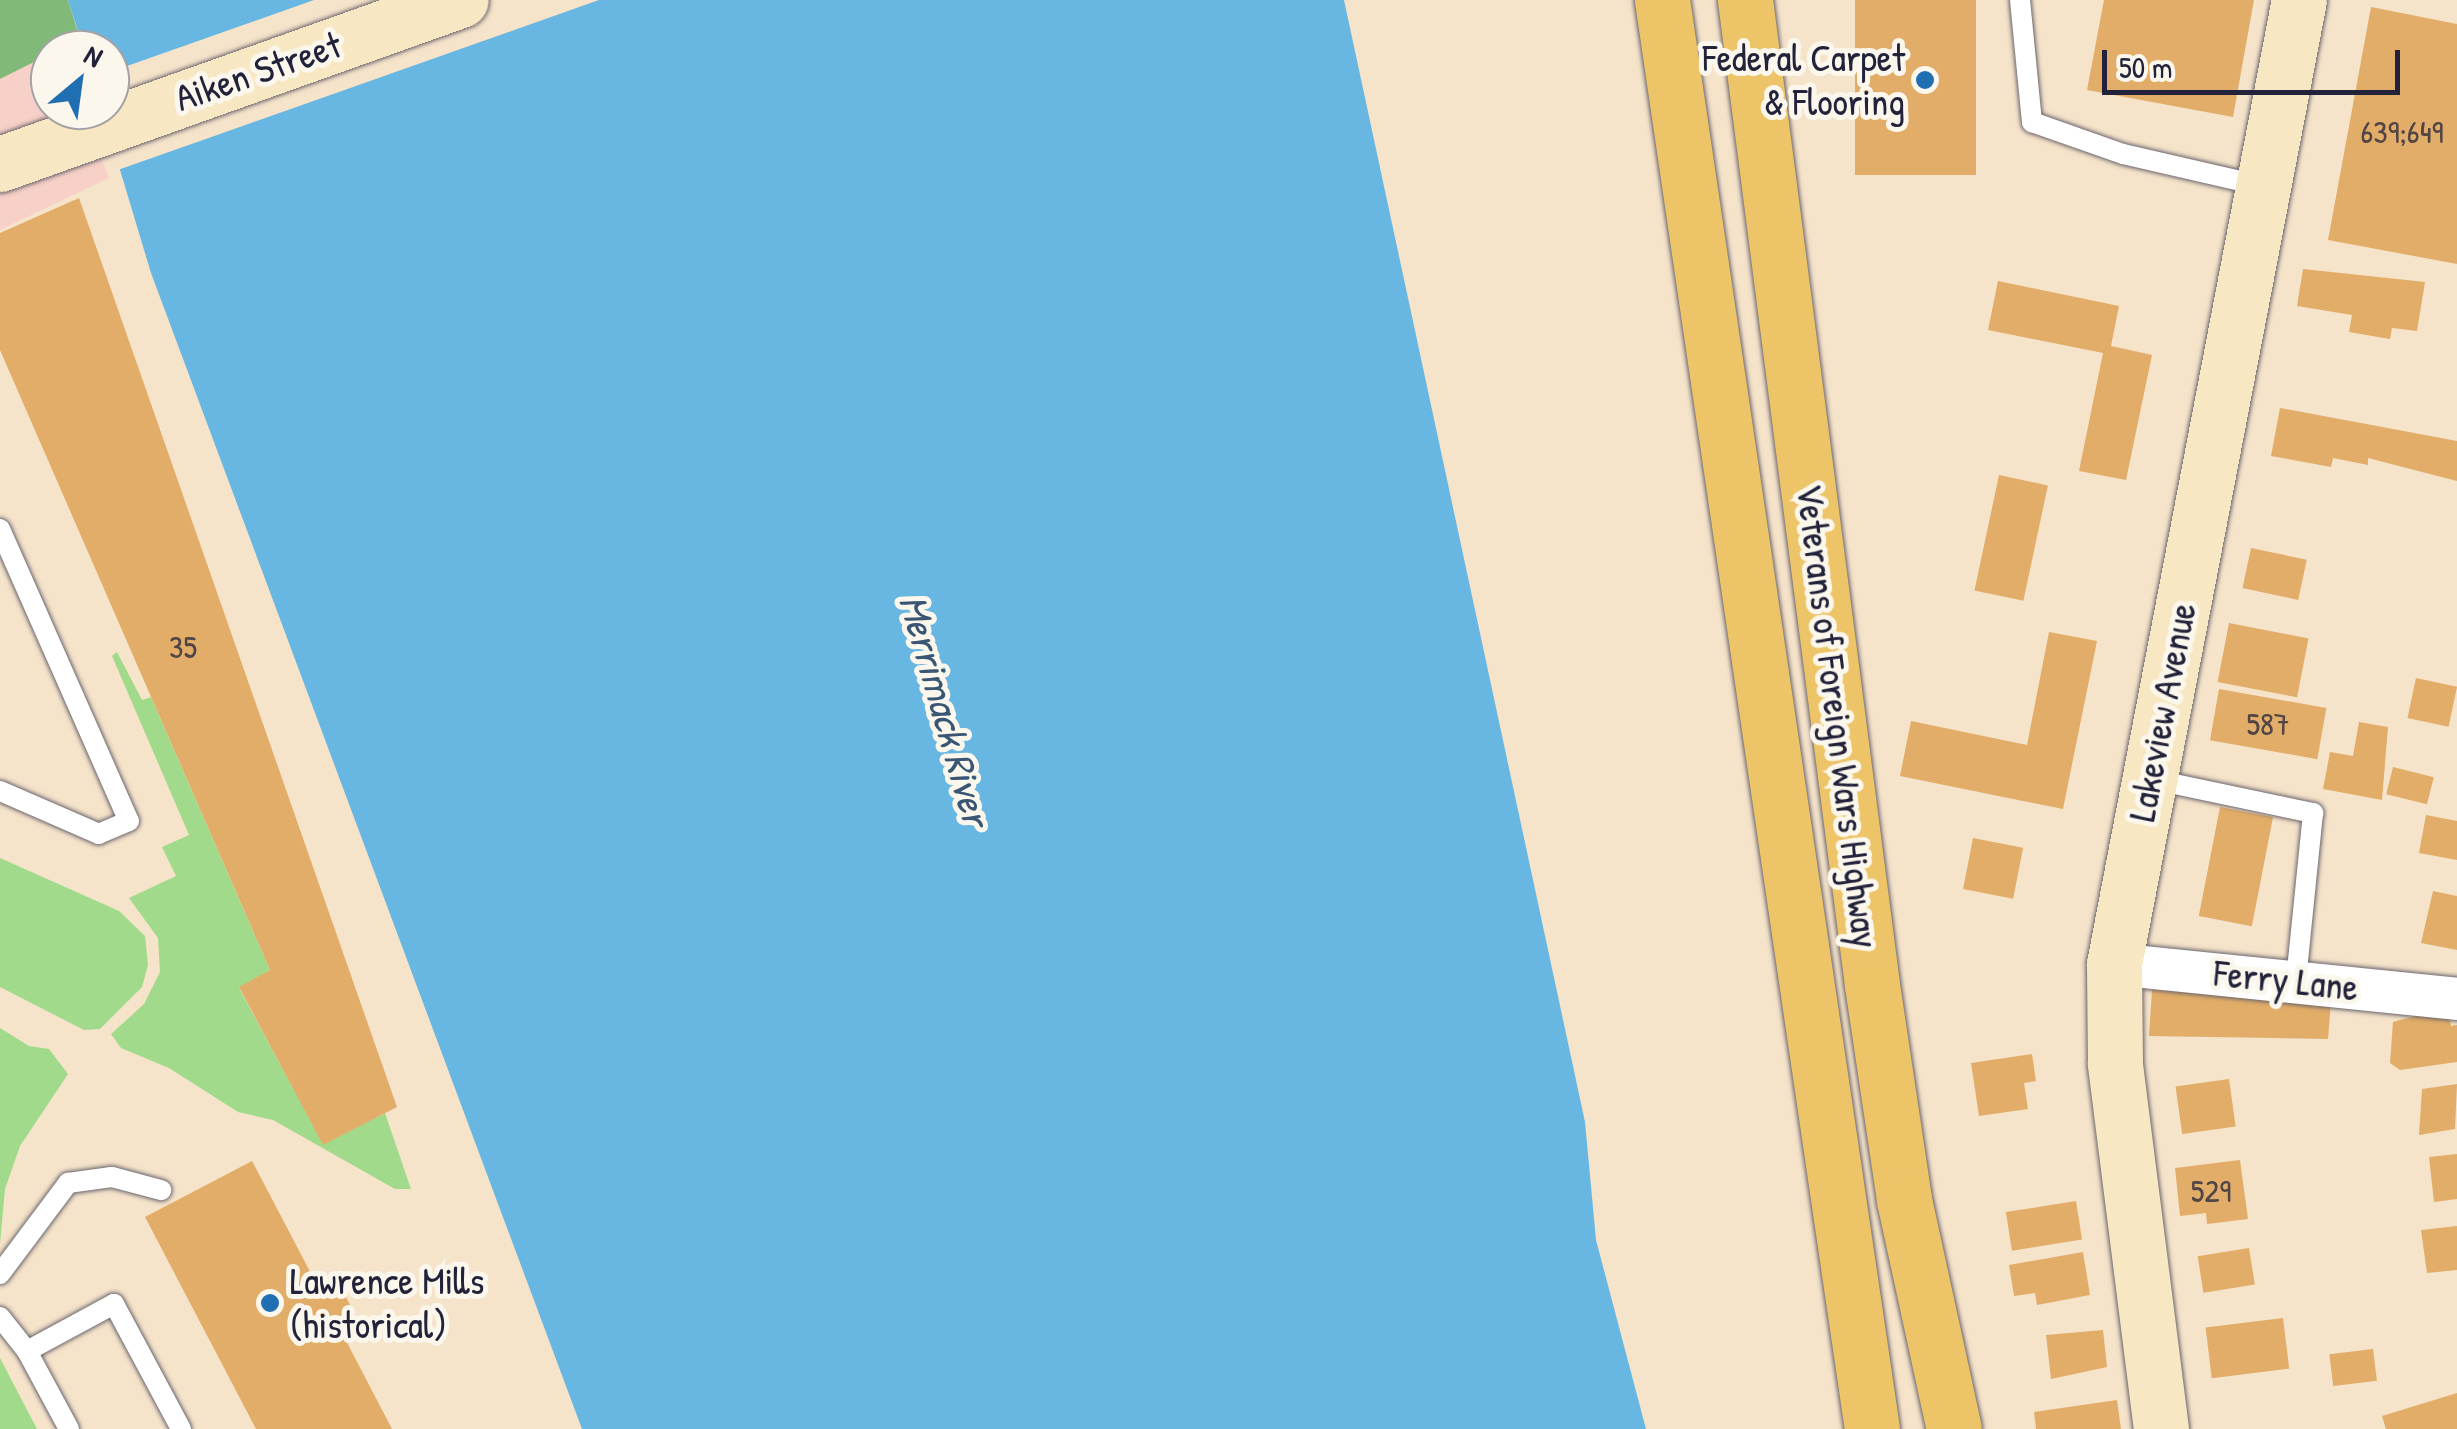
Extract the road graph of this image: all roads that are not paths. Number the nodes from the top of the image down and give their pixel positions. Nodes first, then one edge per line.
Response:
1 (460, 0) edge
2 (1662, 0) edge
3 (1745, 0) edge
4 (2020, 0) edge
5 (2299, 0) edge
6 (24, 155) edge
7 (2264, 186) junction
8 (0, 530) edge
9 (2149, 779) junction
10 (0, 791) edge
11 (2114, 964) junction
12 (2296, 979) junction
13 (2457, 999) edge
14 (161, 1190) dead end
15 (0, 1274) edge
16 (0, 1317) edge
17 (27, 1352) junction
18 (69, 1429) edge
19 (181, 1429) edge
20 (1872, 1429) edge
21 (1954, 1429) edge
22 (2161, 1429) edge

1 - 6 main road, Aiken Street
2 - 20 main road, Veterans of Foreign Wars Highway
3 - 21 main road, Veterans of Foreign Wars Highway
4 - 7 lane
5 - 7 main road, Lakeview Avenue
7 - 9 main road, Lakeview Avenue
8 - 10 lane
9 - 11 main road, Lakeview Avenue
9 - 12 lane
11 - 12 street, Ferry Lane
11 - 22 main road, Lakeview Avenue
12 - 13 street, Ferry Lane
14 - 15 lane
16 - 17 lane
17 - 18 lane
17 - 19 lane

